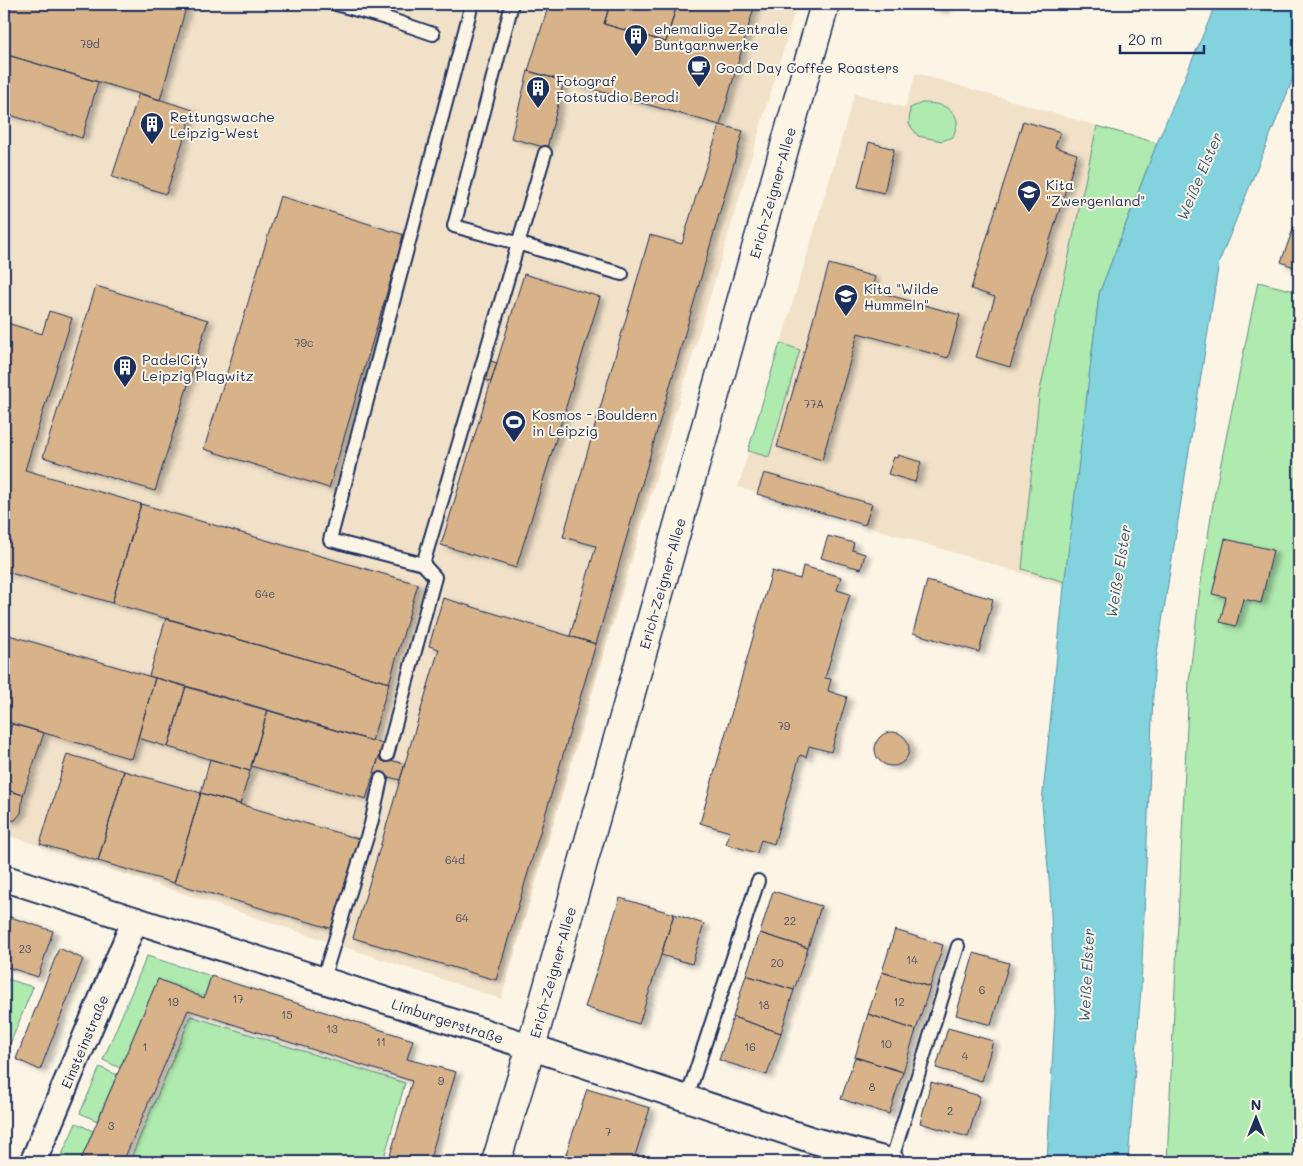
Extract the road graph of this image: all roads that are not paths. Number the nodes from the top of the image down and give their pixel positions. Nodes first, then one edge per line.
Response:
1 (336, 4) edge
2 (472, 4) edge
3 (512, 4) edge
4 (826, 4) edge
5 (433, 34) dead end
6 (545, 153) dead end
7 (518, 242) junction
8 (622, 274) dead end
9 (423, 564) junction
10 (387, 755) dead end
11 (381, 780) dead end
12 (4, 878) edge
13 (758, 881) dead end
14 (135, 920) junction
15 (958, 946) dead end
16 (323, 979) junction
17 (531, 1046) junction
18 (686, 1098) junction
19 (33, 1162) edge
20 (496, 1162) edge
21 (891, 1162) edge

1 - 5 lane
2 - 9 lane
3 - 7 lane
4 - 17 street, Erich-Zeigner-Allee
6 - 7 lane
7 - 8 lane
7 - 9 lane
9 - 10 lane
11 - 16 lane
12 - 14 street, Limburgerstraße
13 - 18 lane
14 - 16 street, Limburgerstraße
14 - 19 street, Einsteinstraße
15 - 21 lane
16 - 17 street, Limburgerstraße
17 - 18 street, Limburgerstraße
17 - 20 street, Erich-Zeigner-Allee
18 - 21 street, Limburgerstraße

